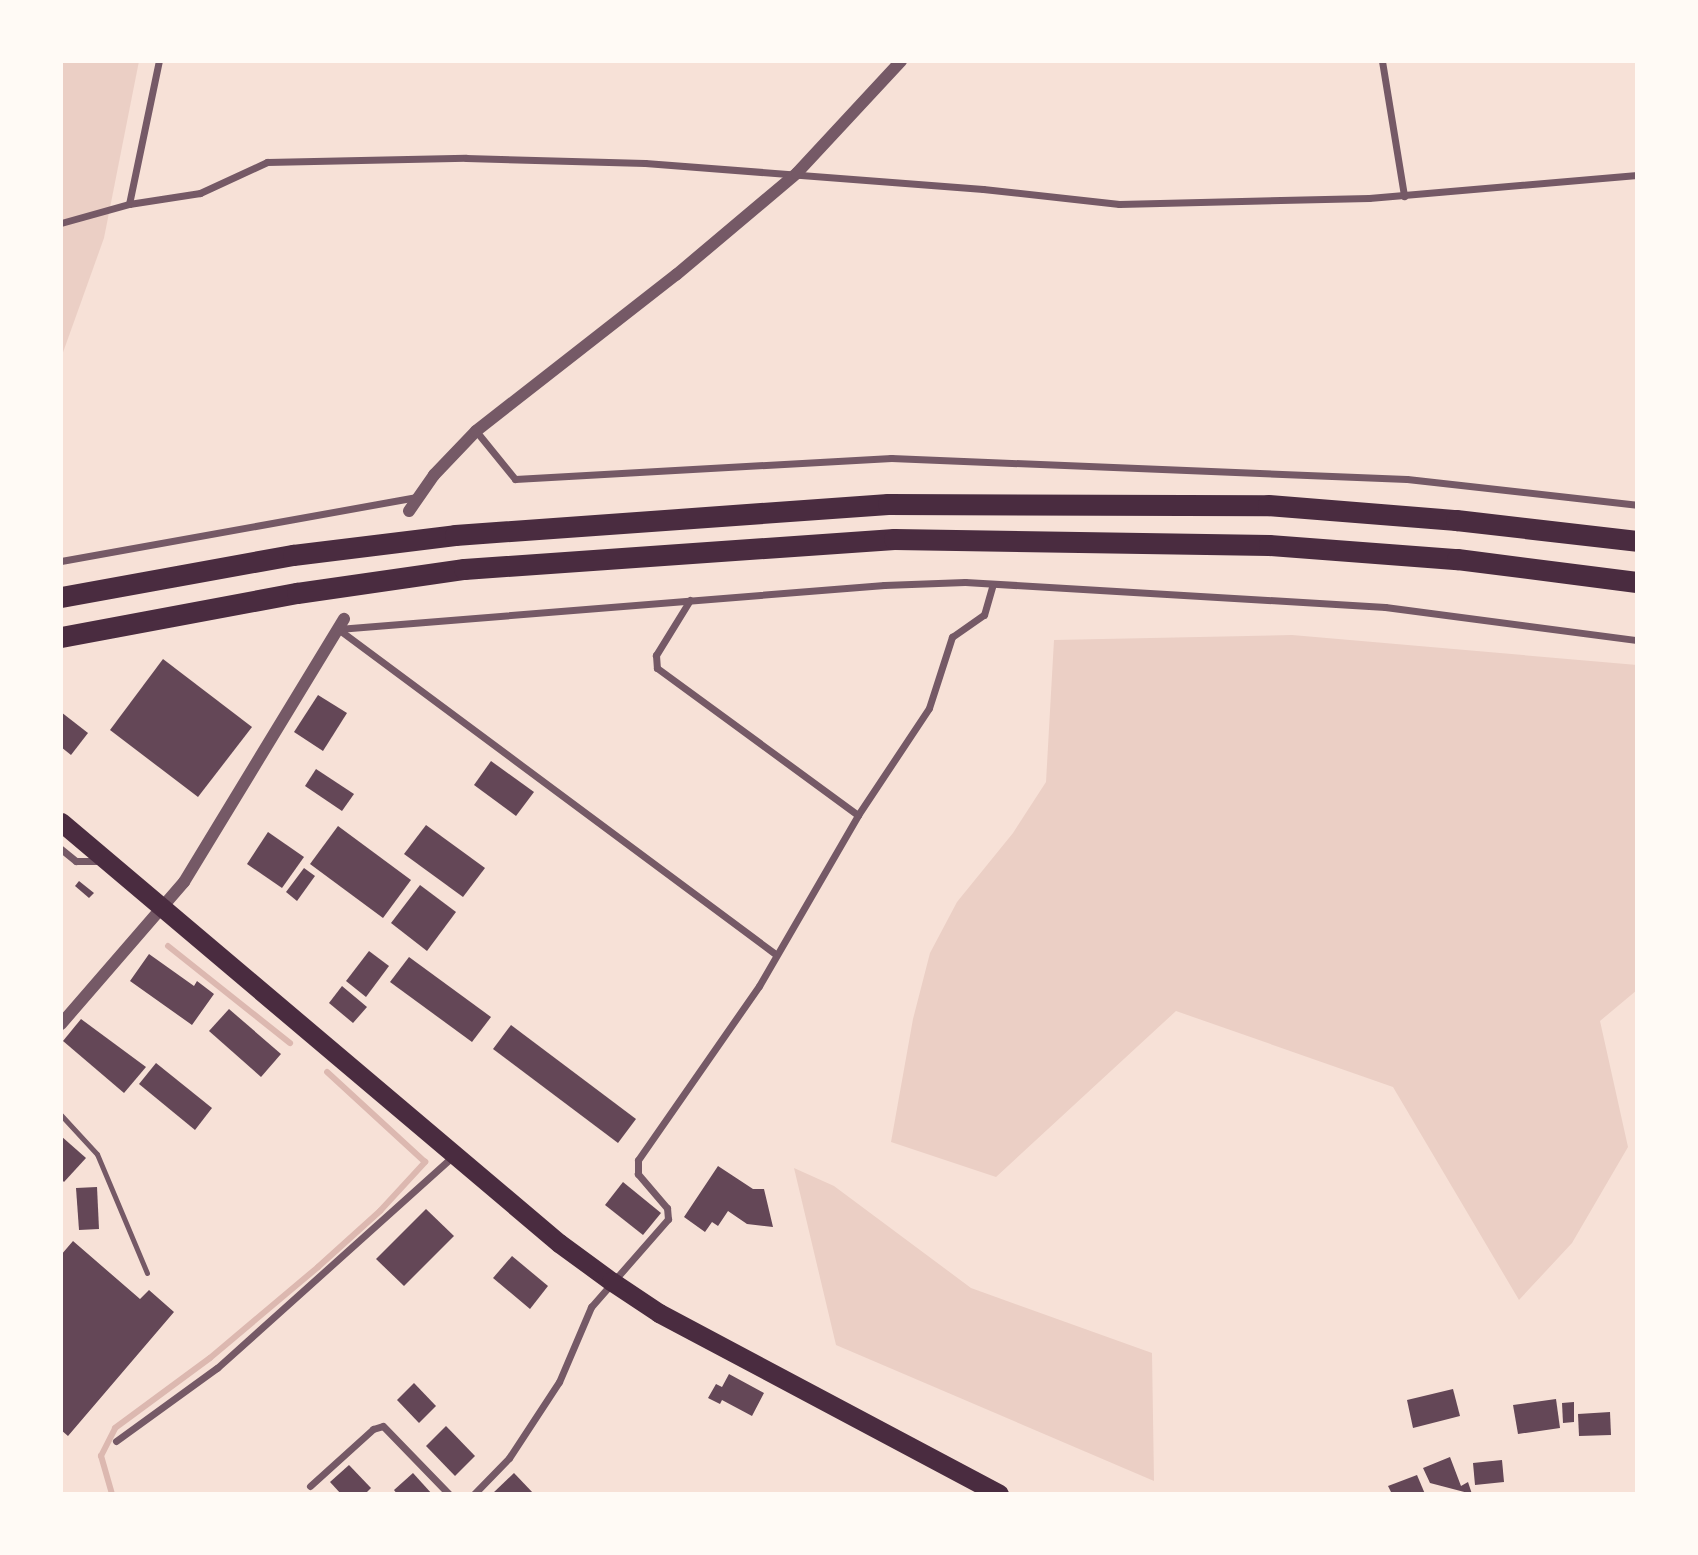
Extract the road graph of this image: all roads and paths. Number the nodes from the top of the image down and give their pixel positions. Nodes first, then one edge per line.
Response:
1 (159, 61) edge
2 (901, 61) edge
3 (1382, 61) edge
4 (797, 173) junction
5 (1637, 175) edge
6 (1404, 196) junction
7 (129, 204) junction
8 (61, 223) edge
9 (476, 431) junction
10 (415, 497) junction
11 (1637, 505) edge
12 (409, 511) dead end
13 (1637, 541) edge
14 (61, 561) edge
15 (1637, 582) edge
16 (993, 584) junction
17 (61, 597) edge
18 (690, 600) junction
19 (341, 624) junction
20 (61, 637) edge
21 (1637, 640) edge
22 (858, 815) junction
23 (61, 822) edge
24 (61, 849) edge
25 (106, 861) junction
26 (163, 907) junction
27 (775, 953) junction
28 (61, 1024) edge
29 (61, 1115) edge
30 (454, 1154) junction
31 (146, 1273) dead end
32 (611, 1281) junction
33 (116, 1441) dead end
34 (310, 1486) dead end
35 (449, 1494) edge
36 (474, 1494) edge
37 (999, 1494) edge

1 - 7 street
2 - 4 street
3 - 6 street
4 - 6 street
4 - 7 street
4 - 9 street
5 - 6 street
7 - 8 street
9 - 10 street
9 - 11 street
10 - 12 street
10 - 14 street
13 - 17 highway
15 - 20 highway
16 - 18 street
16 - 21 street
16 - 22 street
18 - 19 street
18 - 22 street
19 - 26 street
19 - 27 street
22 - 27 street
23 - 25 highway
24 - 25 street
25 - 26 highway
26 - 28 street
26 - 30 highway
27 - 32 street
29 - 31 lane
30 - 32 highway
30 - 33 street
32 - 36 street
32 - 37 highway
34 - 35 street

